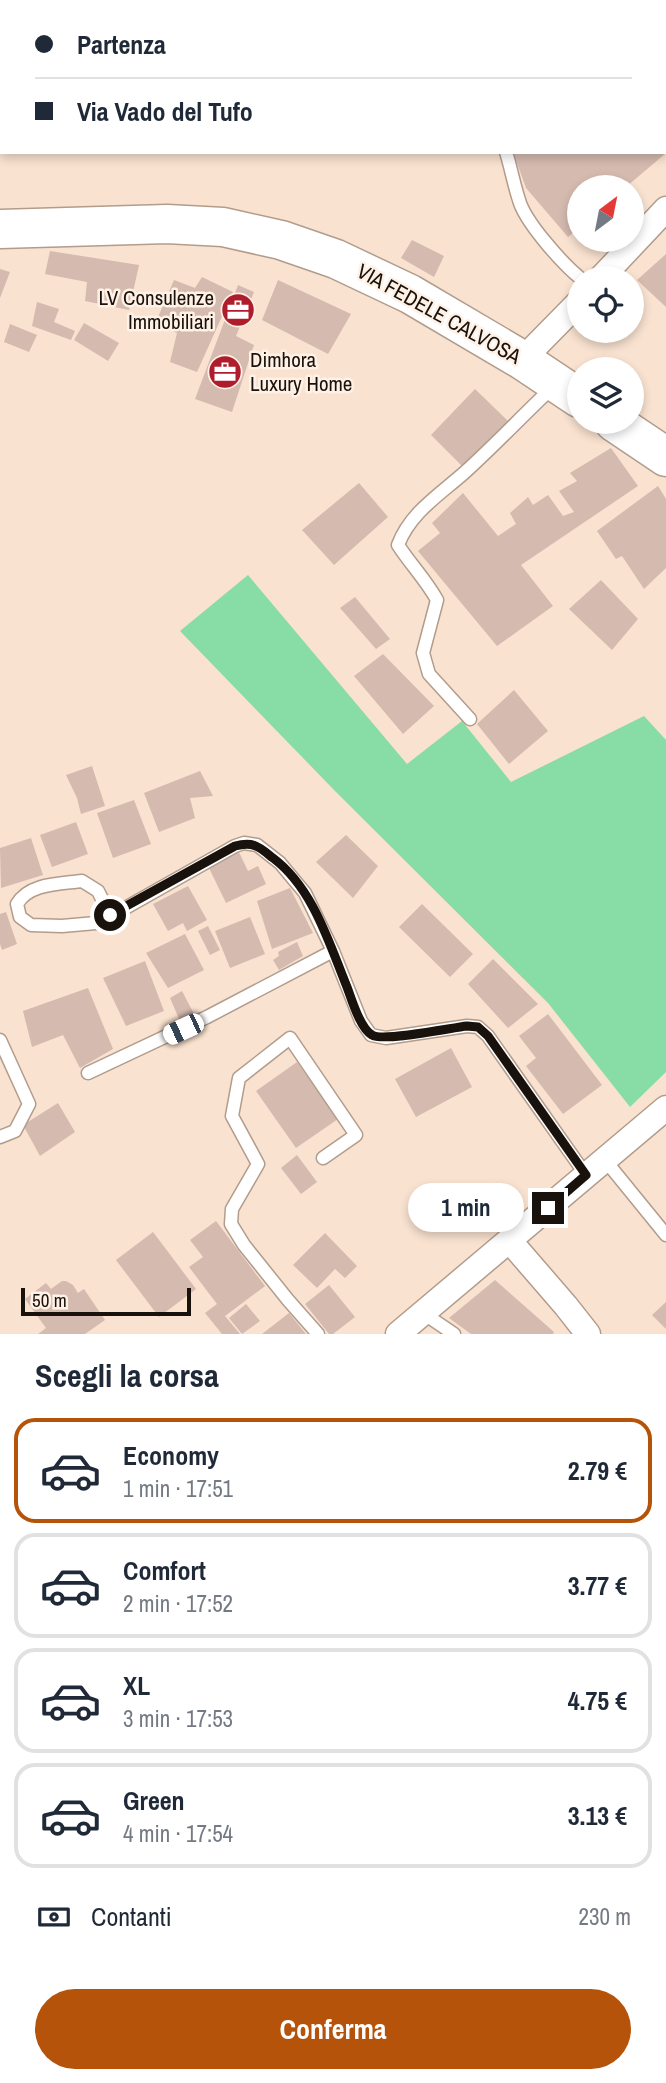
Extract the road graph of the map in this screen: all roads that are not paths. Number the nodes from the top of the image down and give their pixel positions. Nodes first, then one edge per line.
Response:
1 (507, 154) edge
2 (666, 209) edge
3 (0, 229) edge
4 (612, 266) edge
5 (567, 268) edge
6 (567, 314) edge
7 (522, 360) junction
8 (567, 389) edge
9 (567, 391) edge
10 (632, 434) edge
11 (666, 457) edge
12 (470, 719) dead end
13 (110, 915) junction
14 (332, 951) junction
15 (0, 1040) edge
16 (89, 1073) dead end
17 (666, 1108) edge
18 (0, 1137) edge
19 (323, 1158) dead end
20 (596, 1167) junction
21 (666, 1235) edge
22 (509, 1240) junction
23 (423, 1313) junction
24 (318, 1334) edge
25 (398, 1334) edge
26 (454, 1334) edge
27 (588, 1334) edge

1 - 5 lane
2 - 4 street
3 - 7 main road, VIA FEDELE CALVOSA
6 - 7 street
7 - 8 main road, VIA FEDELE CALVOSA
9 - 12 lane
10 - 11 main road
13 - 13 lane
13 - 14 lane
14 - 16 lane
14 - 20 lane
15 - 18 lane
17 - 20 street
19 - 24 lane
20 - 21 lane
20 - 22 street
22 - 23 street
22 - 27 street
23 - 25 street
23 - 26 lane

